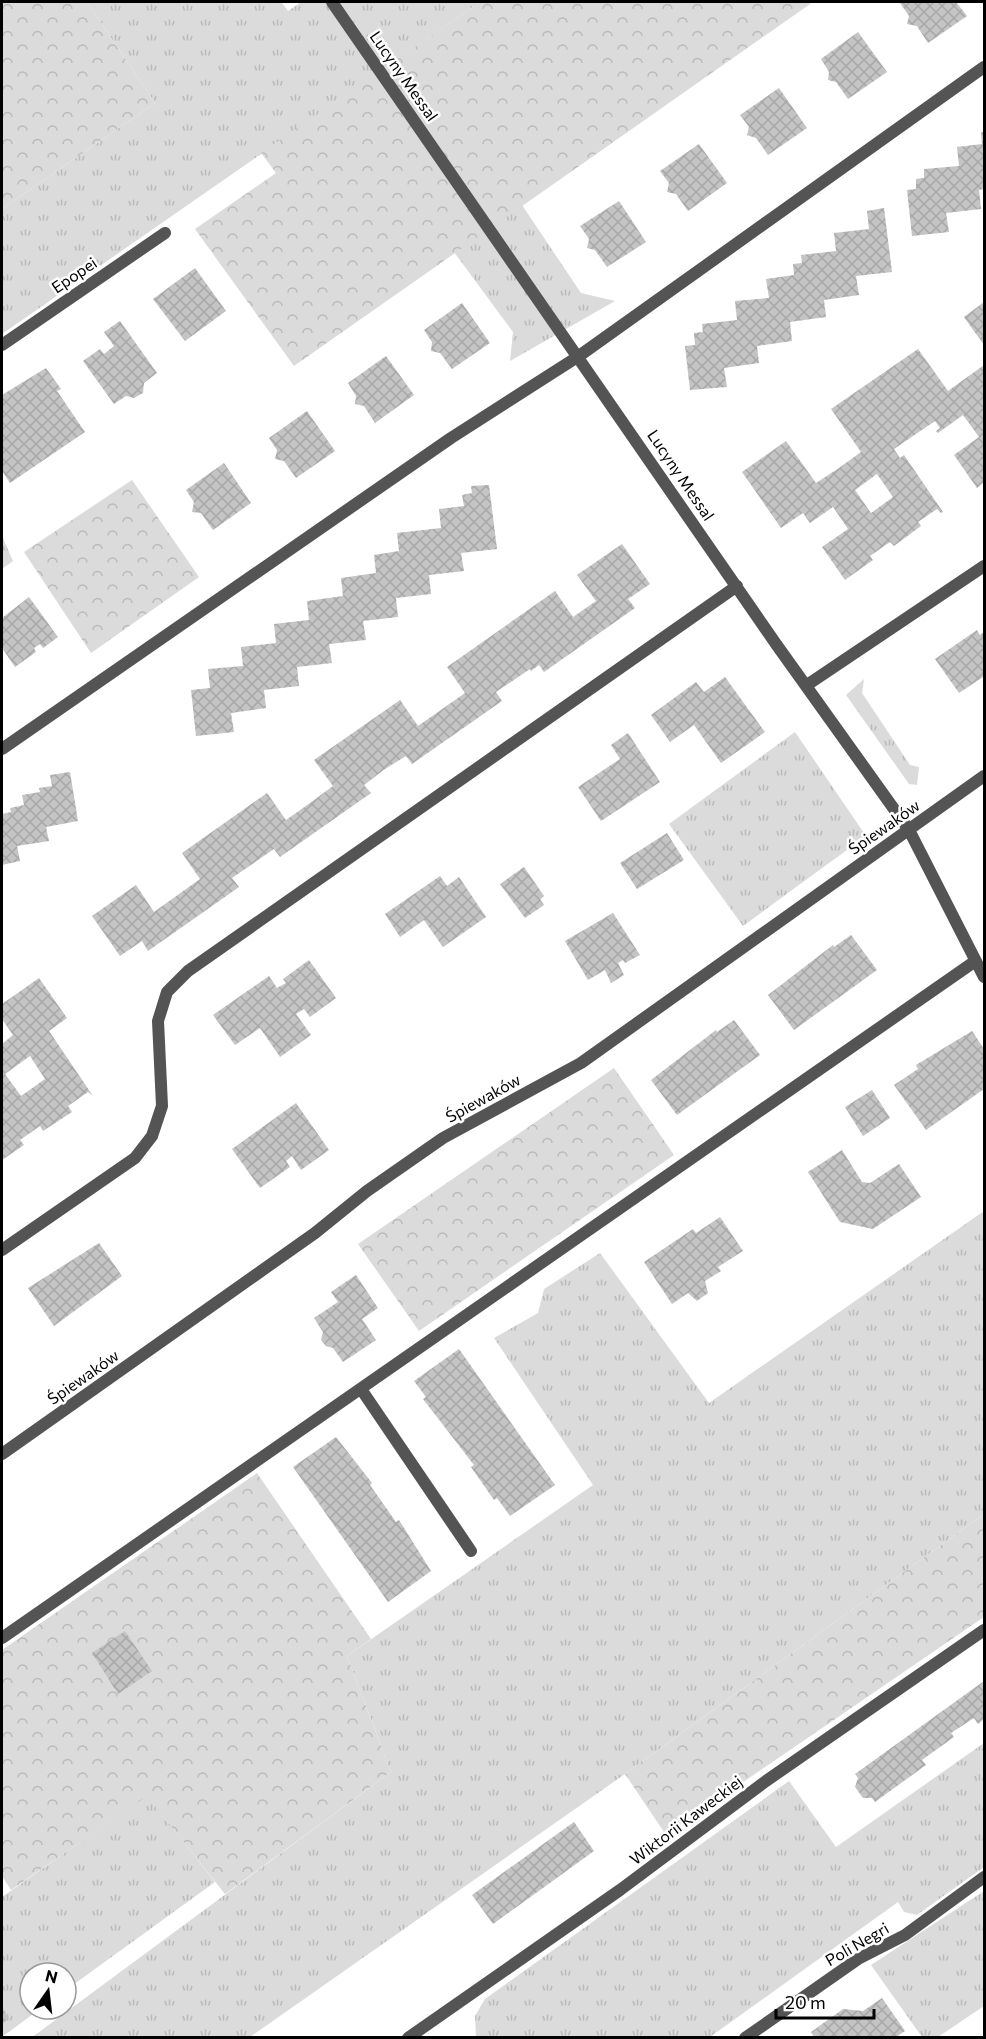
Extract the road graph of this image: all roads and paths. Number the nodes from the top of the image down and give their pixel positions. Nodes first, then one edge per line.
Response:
1 (332, 2) edge
2 (984, 67) edge
3 (165, 233) dead end
4 (2, 345) edge
5 (579, 356) junction
6 (984, 566) edge
7 (737, 586) junction
8 (807, 685) junction
9 (2, 749) edge
10 (984, 776) edge
11 (909, 830) junction
12 (974, 962) junction
13 (984, 977) edge
14 (2, 1250) edge
15 (361, 1389) junction
16 (2, 1454) edge
17 (471, 1551) dead end
18 (984, 1630) edge
19 (2, 1638) edge
20 (984, 1877) edge
21 (408, 2037) edge
22 (745, 2037) edge

1 - 5 street, Lucyny Messal
2 - 5 street
3 - 4 street, Epopei
5 - 7 street, Lucyny Messal
5 - 9 street
6 - 8 street
7 - 8 street, Lucyny Messal
7 - 14 street
8 - 11 street, Lucyny Messal
10 - 11 street, Śpiewaków
11 - 12 street, Lucyny Messal
11 - 16 street, Śpiewaków
12 - 13 street, Lucyny Messal
12 - 15 street
15 - 17 street
15 - 19 street
18 - 21 street, Wiktorii Kaweckiej
20 - 22 street, Poli Negri

